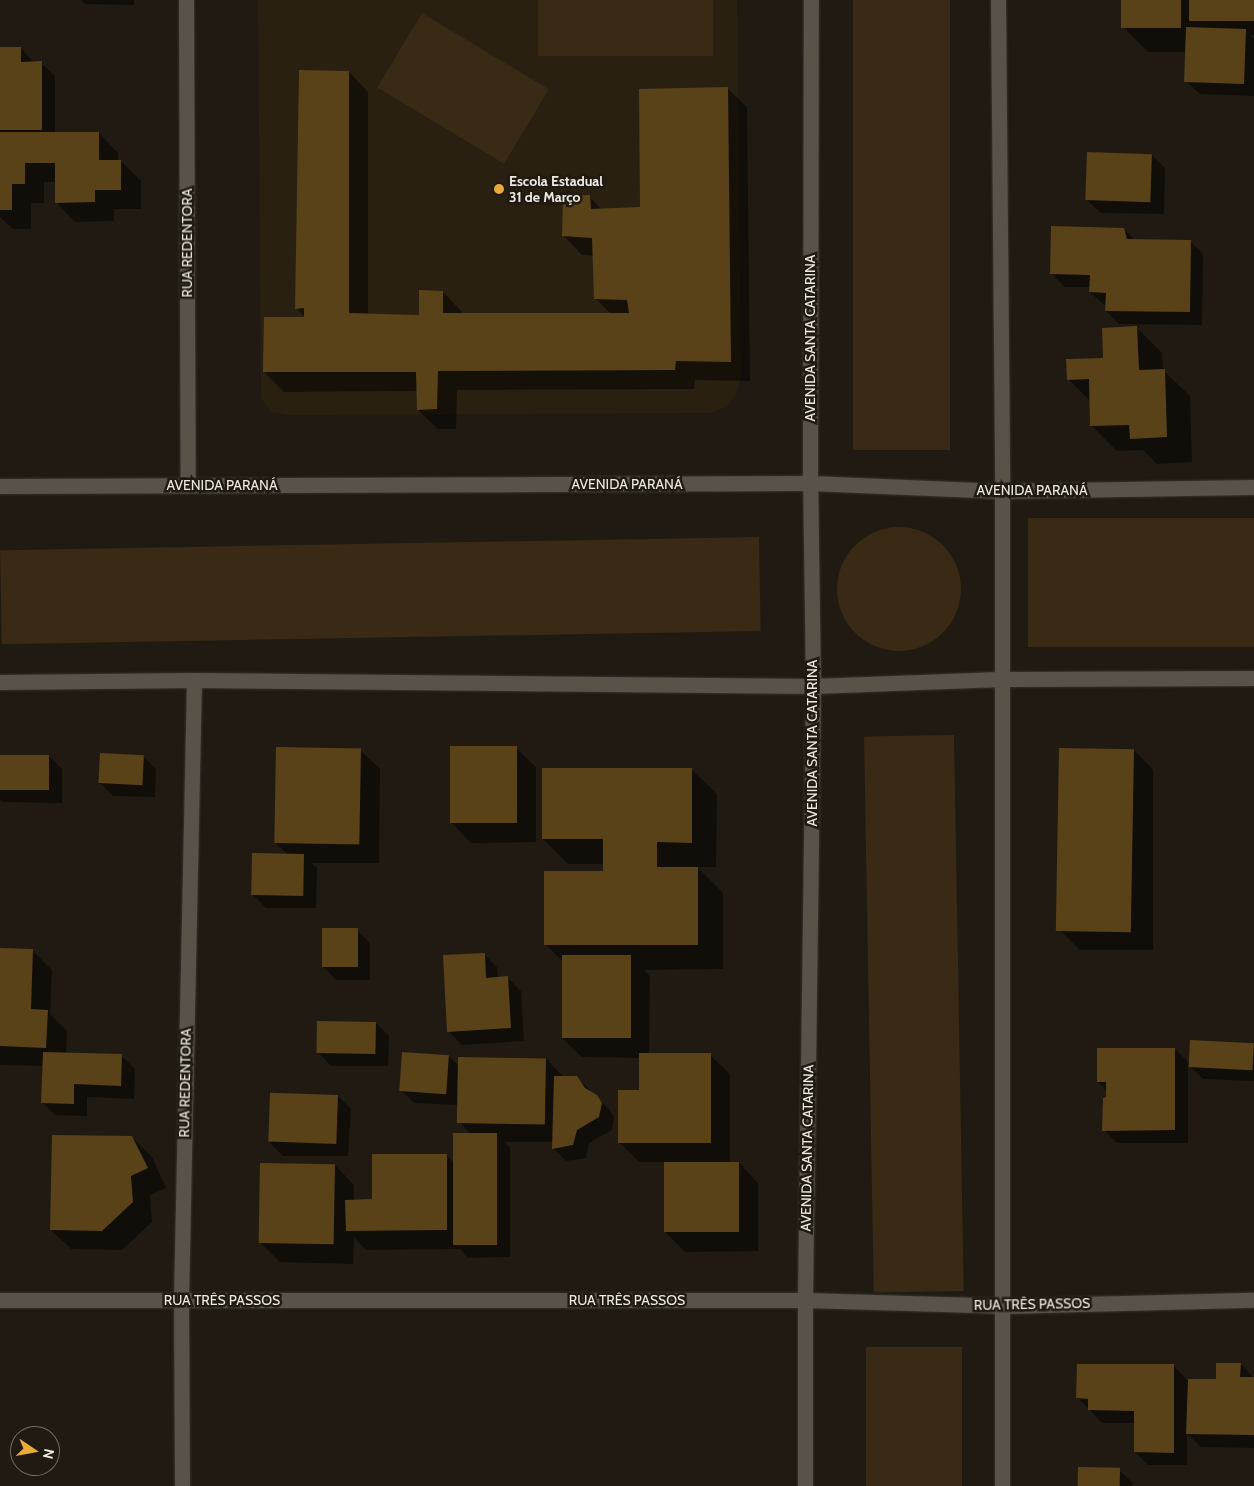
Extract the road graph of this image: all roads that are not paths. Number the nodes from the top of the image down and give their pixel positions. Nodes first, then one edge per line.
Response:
1 (186, 0) edge
2 (811, 0) edge
3 (998, 0) edge
4 (810, 483) junction
5 (188, 485) junction
6 (0, 486) edge
7 (1254, 487) edge
8 (1002, 491) junction
9 (1254, 678) edge
10 (1001, 679) junction
11 (194, 680) junction
12 (0, 682) edge
13 (814, 686) junction
14 (0, 1300) edge
15 (181, 1300) junction
16 (805, 1300) junction
17 (1254, 1300) edge
18 (1002, 1306) junction
19 (182, 1486) edge
20 (805, 1486) edge
21 (1002, 1486) edge

1 - 5 street, RUA REDENTORA
2 - 4 street, AVENIDA SANTA CATARINA
3 - 8 street
4 - 5 street, AVENIDA PARANÁ
4 - 8 street, AVENIDA PARANÁ
4 - 13 street, AVENIDA SANTA CATARINA
5 - 6 street, AVENIDA PARANÁ
7 - 8 street, AVENIDA PARANÁ
8 - 10 street
9 - 10 street
10 - 13 street
10 - 18 street
11 - 12 street
11 - 13 street
11 - 15 street, RUA REDENTORA
13 - 16 street, AVENIDA SANTA CATARINA
14 - 15 street, RUA TRÊS PASSOS
15 - 16 street, RUA TRÊS PASSOS
15 - 19 street, RUA REDENTORA
16 - 18 street, RUA TRÊS PASSOS
16 - 20 street, AVENIDA SANTA CATARINA
17 - 18 street, RUA TRÊS PASSOS
18 - 21 street

